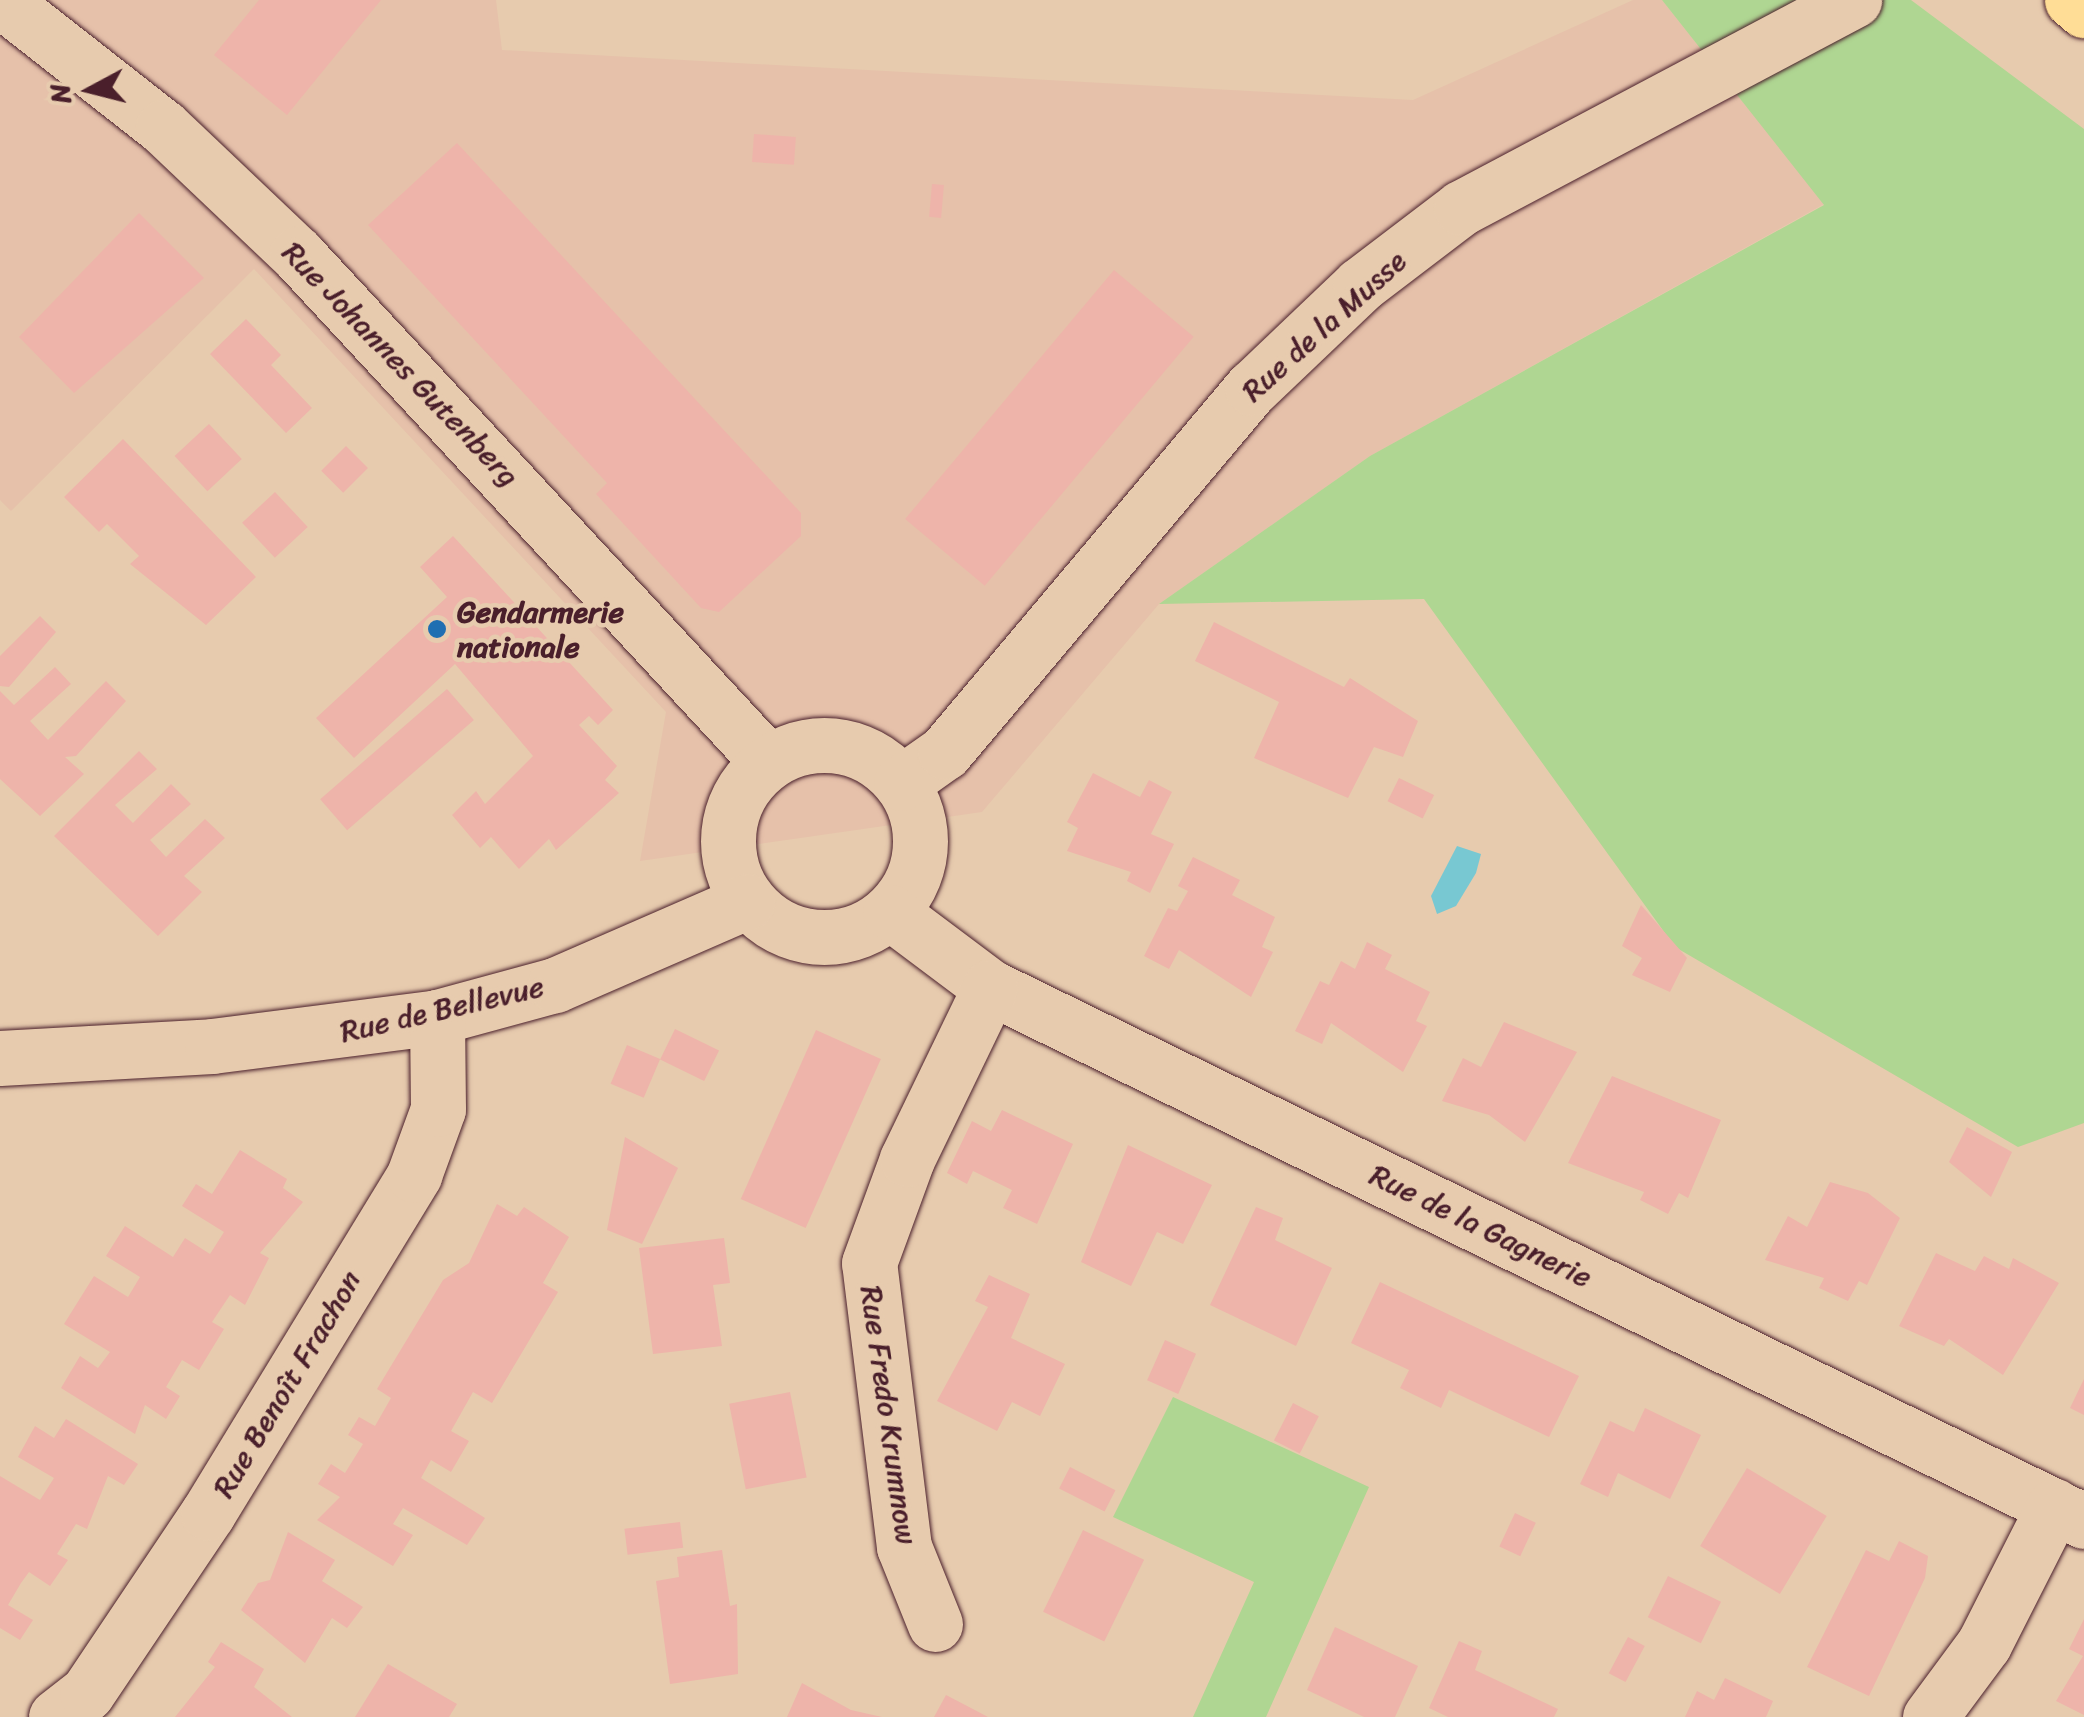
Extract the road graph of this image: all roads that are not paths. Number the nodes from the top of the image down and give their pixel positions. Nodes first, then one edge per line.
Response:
1 (1, 0) edge
2 (1854, 0) edge
3 (2072, 0) edge
4 (2084, 10) edge
5 (768, 762) junction
6 (901, 783) junction
7 (748, 900) junction
8 (890, 912) junction
9 (990, 987) junction
10 (437, 1017) junction
11 (0, 1058) edge
12 (2069, 1513) edge
13 (935, 1624) dead end
14 (56, 1717) edge
15 (1930, 1717) edge

1 - 5 street, Rue Johannes Gutenberg
2 - 6 street, Rue de la Musse
3 - 4 highway
5 - 6 street
5 - 7 street
6 - 8 street
7 - 8 street
7 - 10 street, Rue de Bellevue
8 - 9 street, Rue de la Gagnerie
9 - 12 street, Rue de la Gagnerie
9 - 13 street, Rue Fredo Krumnow
10 - 11 street, Rue de Bellevue
10 - 14 street, Rue Benoît Frachon
12 - 15 street

